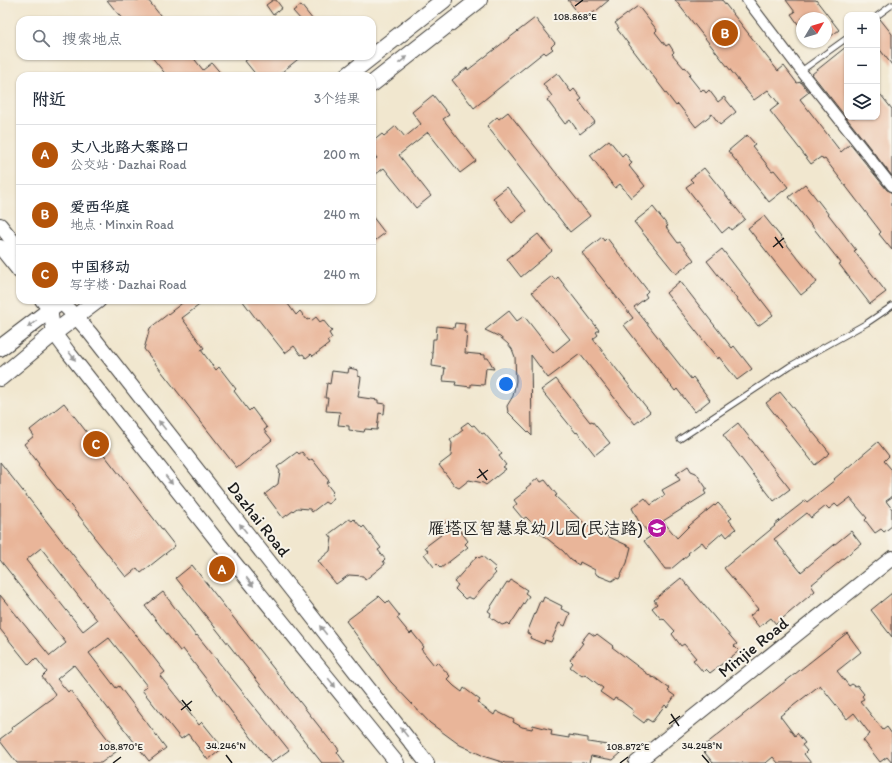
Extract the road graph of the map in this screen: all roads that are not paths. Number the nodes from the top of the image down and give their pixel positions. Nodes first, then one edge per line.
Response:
1 (444, 0) edge
2 (479, 0) edge
3 (747, 0) edge
4 (892, 5) edge
5 (880, 14) edge
6 (844, 40) edge
7 (376, 53) edge
8 (367, 60) edge
9 (801, 71) junction
10 (352, 72) edge
11 (376, 81) edge
12 (892, 186) edge
13 (0, 225) edge
14 (16, 245) edge
15 (0, 247) edge
16 (16, 267) edge
17 (53, 304) edge
18 (55, 304) edge
19 (58, 304) edge
20 (93, 304) edge
21 (892, 306) edge
22 (76, 317) junction
23 (54, 333) junction
24 (0, 348) edge
25 (0, 378) edge
26 (680, 440) dead end
27 (892, 558) edge
28 (398, 763) edge
29 (427, 763) edge
30 (636, 763) edge

1 - 7 main road
11 -> 2 main road
3 - 9 street
4 - 5 lane
6 - 9 lane
8 - 10 main road
9 - 12 street
13 - 14 main road
15 - 16 main road
17 -> 24 main road
18 - 23 main road
19 - 22 main road, Dazhai Road
20 - 22 main road
21 - 26 lane
22 - 23 main road
29 -> 22 main road, Dazhai Road
23 - 25 main road
23 -> 28 main road
27 - 30 main road, Minjie Road

